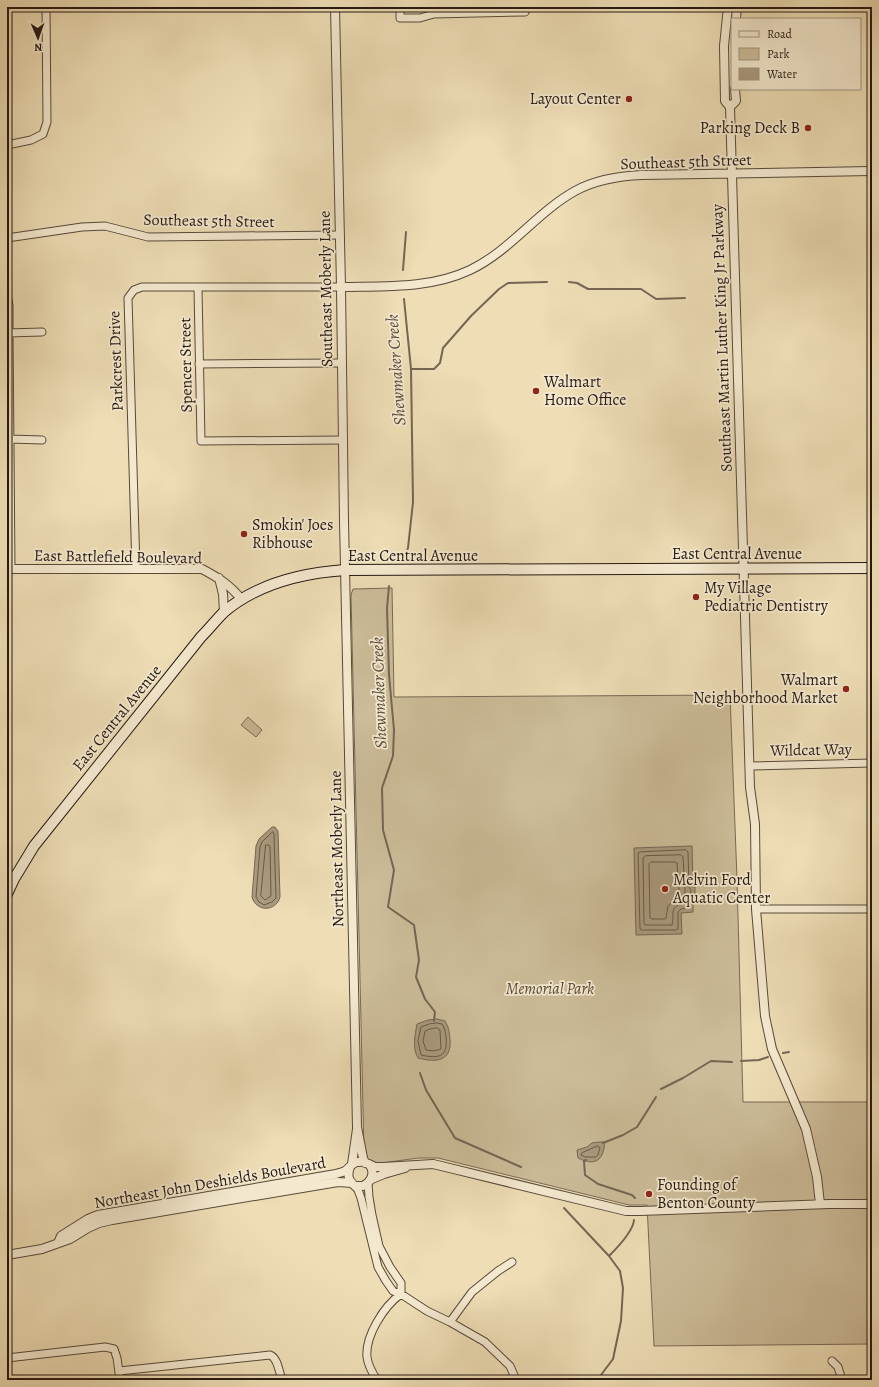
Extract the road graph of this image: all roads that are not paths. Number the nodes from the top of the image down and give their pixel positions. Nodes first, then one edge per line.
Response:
1 (46, 7) edge
2 (335, 7) edge
3 (400, 7) edge
4 (728, 7) edge
5 (738, 7) edge
6 (525, 12) dead end
7 (736, 18) edge
8 (735, 90) edge
9 (730, 107) junction
10 (7, 145) edge
11 (872, 171) edge
12 (731, 173) junction
13 (340, 235) junction
14 (7, 238) edge
15 (341, 287) junction
16 (198, 288) junction
17 (7, 294) edge
18 (42, 332) dead end
19 (8, 333) edge
20 (342, 362) junction
21 (200, 364) junction
22 (9, 439) junction
23 (42, 440) dead end
24 (343, 440) junction
25 (744, 568) junction
26 (872, 568) edge
27 (9, 569) edge
28 (136, 569) junction
29 (345, 570) junction
30 (218, 578) junction
31 (242, 600) junction
32 (224, 612) junction
33 (872, 763) edge
34 (750, 766) junction
35 (7, 894) edge
36 (872, 908) edge
37 (756, 910) junction
38 (357, 1127) junction
39 (367, 1164) junction
40 (351, 1165) junction
41 (413, 1165) junction
42 (370, 1181) junction
43 (353, 1185) junction
44 (820, 1204) junction
45 (872, 1204) edge
46 (58, 1243) junction
47 (7, 1255) edge
48 (512, 1262) dead end
49 (401, 1294) junction
50 (450, 1322) junction
51 (7, 1358) edge
52 (832, 1361) dead end
53 (119, 1371) junction
54 (120, 1380) edge
55 (282, 1380) edge
56 (377, 1380) edge
57 (516, 1380) edge
58 (842, 1380) edge

1 - 10 street
2 - 13 street, Southeast Moberly Lane
3 - 6 street
4 - 9 street, Southeast Martin Luther King Jr Parkway
5 - 7 street
8 - 9 street, Southeast Martin Luther King Jr Parkway
9 - 12 street, Southeast Martin Luther King Jr Parkway
11 - 12 street, Southeast 5th Street
12 - 15 street, Southeast 5th Street
12 - 25 street, Southeast Martin Luther King Jr Parkway
13 - 14 street, Southeast 5th Street
13 - 15 street, Southeast Moberly Lane
15 - 16 street, Parkcrest Drive
15 - 20 street, Southeast Moberly Lane
16 - 21 street, Spencer Street
16 - 28 street, Parkcrest Drive
17 - 19 street
18 - 19 street
19 - 22 street
20 - 21 street
20 - 24 street, Southeast Moberly Lane
21 - 24 street, Spencer Street
22 - 23 street
22 - 27 street
24 - 29 street, Southeast Moberly Lane
25 - 26 main road, East Central Avenue
25 - 29 main road, East Central Avenue
25 - 34 street, Southeast Martin Luther King Jr Parkway
27 - 28 street, East Battlefield Boulevard
28 - 30 street, East Battlefield Boulevard
29 - 31 main road, East Central Avenue
29 - 38 street, Northeast Moberly Lane
30 - 31 street, East Battlefield Boulevard
30 - 32 street
31 - 32 main road, East Central Avenue
32 - 35 main road, East Central Avenue
33 - 34 street, Wildcat Way
34 - 37 street, Southeast Martin Luther King Jr Parkway
36 - 37 street
37 - 44 street, Southeast Martin Luther King Jr Parkway
38 - 39 street, Northeast Moberly Lane
38 - 40 street, Northeast Moberly Lane
39 - 40 street
39 - 41 street
39 - 42 street
40 - 43 street
40 - 46 street, Northeast John Deshields Boulevard
41 - 42 street
41 - 44 street
42 - 43 street
42 - 49 street
43 - 46 street, Northeast John Deshields Boulevard
43 - 49 street
44 - 45 street
46 - 47 street, Northeast John Deshields Boulevard
48 - 50 street
49 - 50 street
49 - 56 street
50 - 57 street
51 - 53 street
52 - 58 street
53 - 54 street
53 - 55 street

